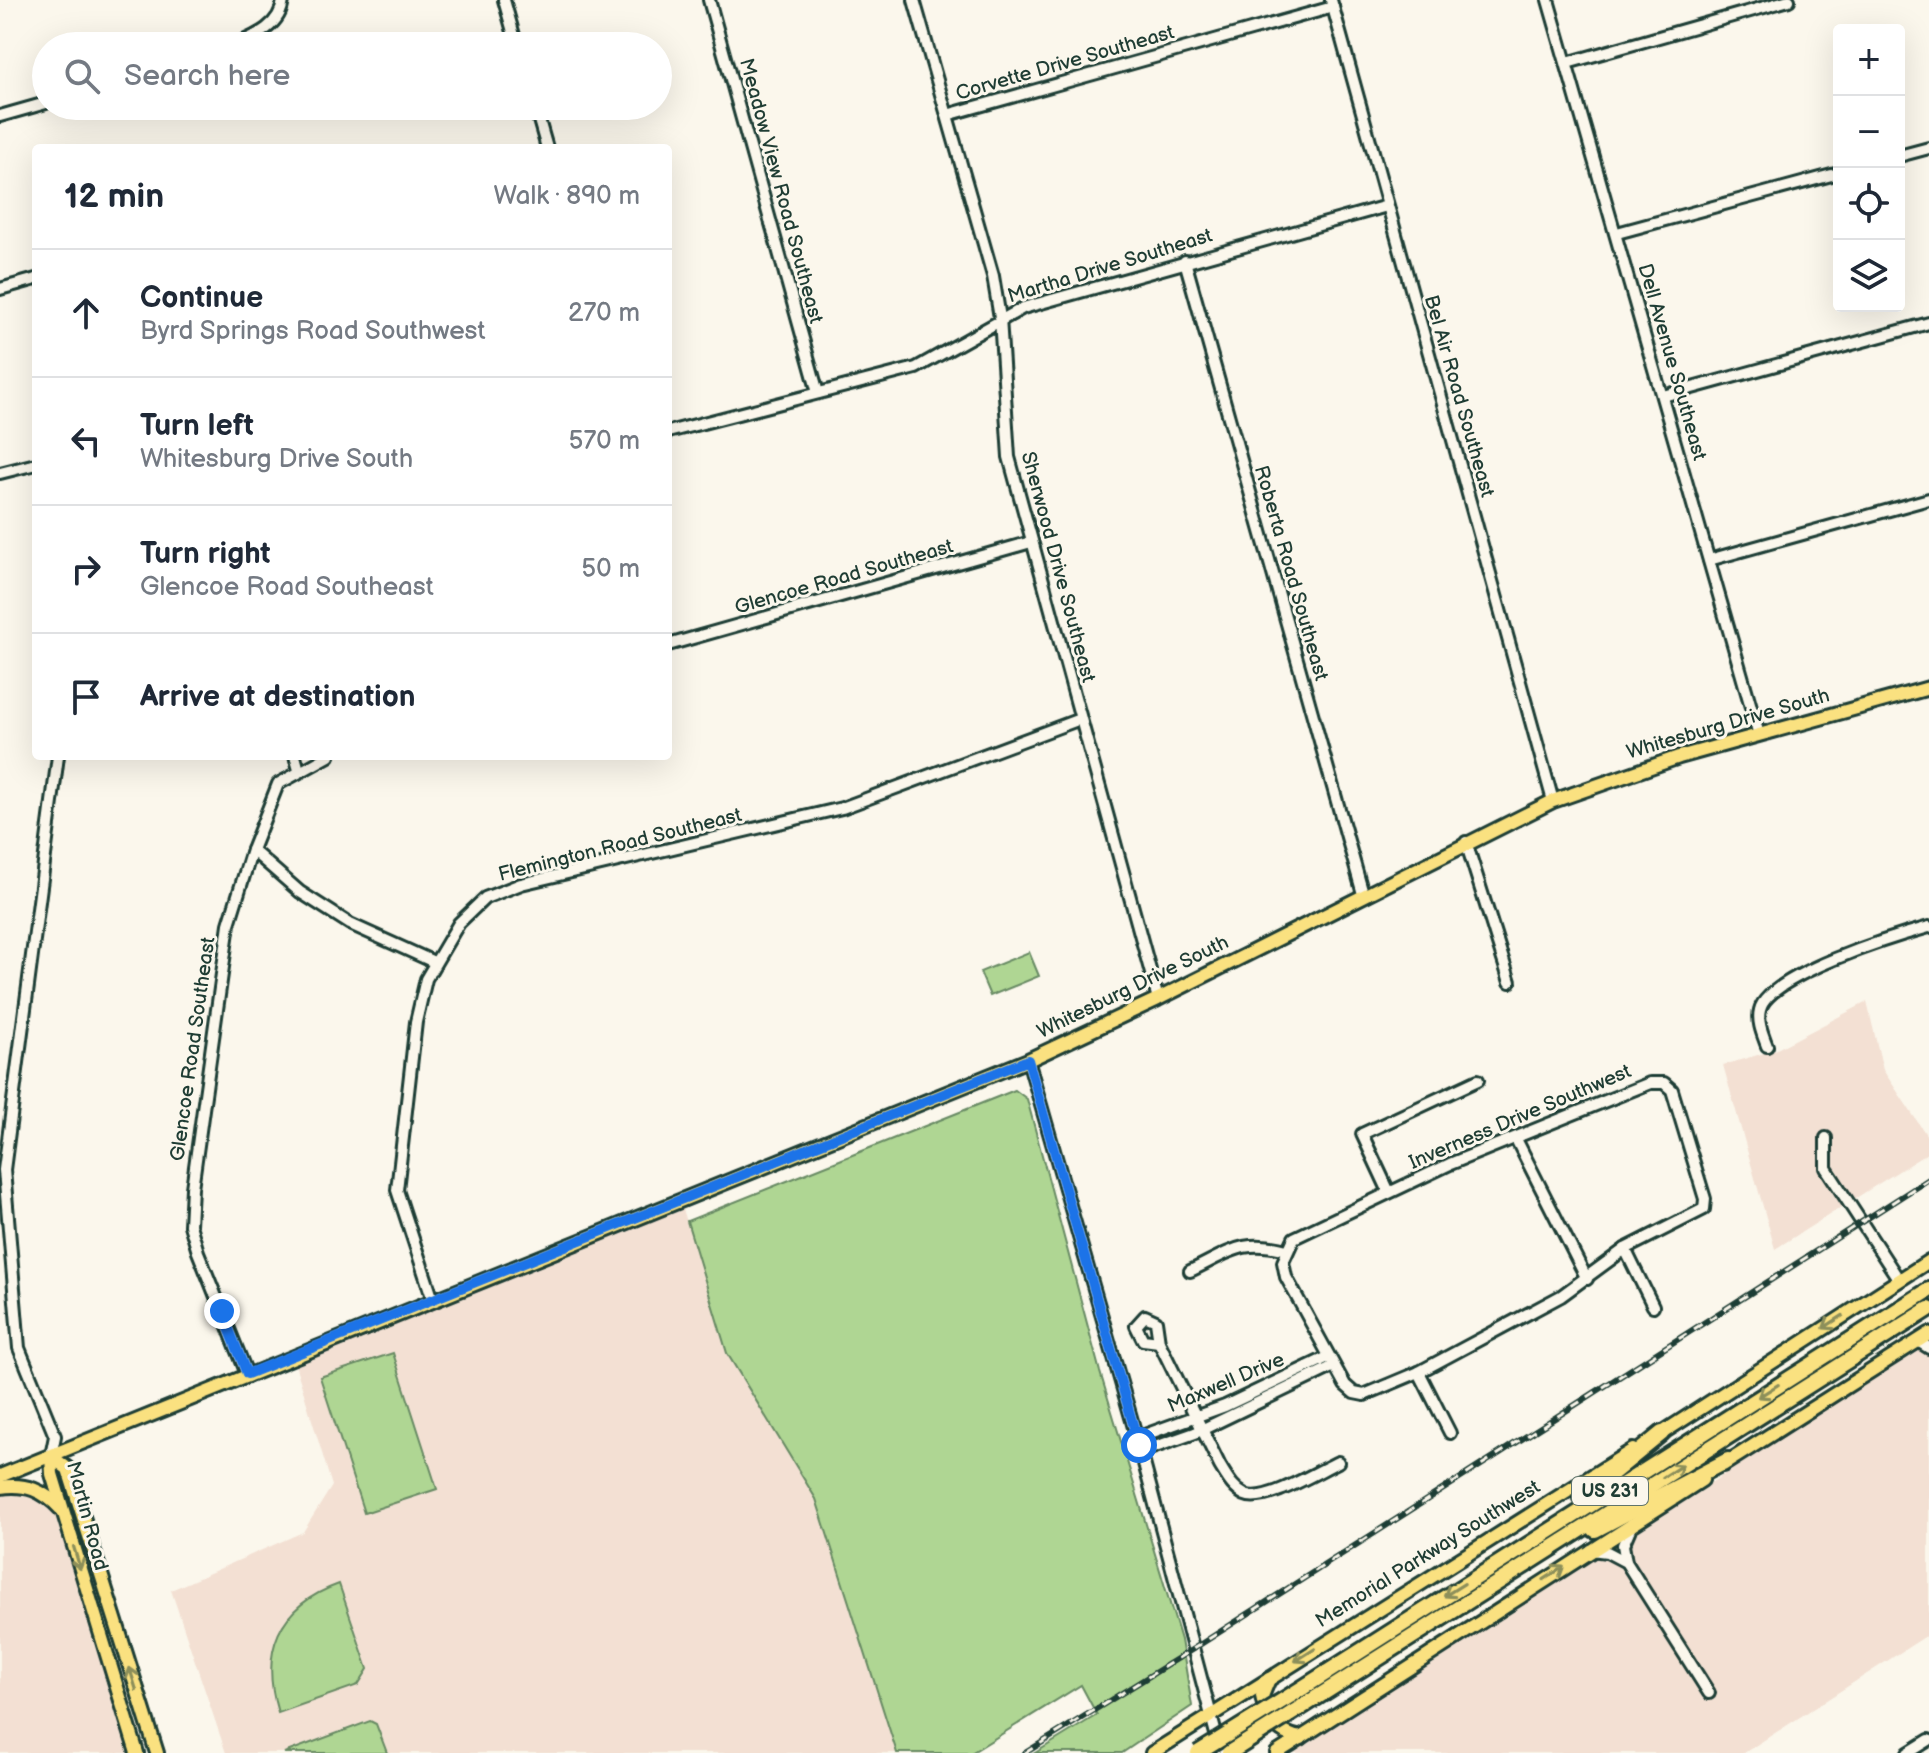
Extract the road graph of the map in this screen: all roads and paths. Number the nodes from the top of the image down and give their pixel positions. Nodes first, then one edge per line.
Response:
1 (283, 0) edge
2 (504, 0) edge
3 (709, 0) edge
4 (914, 0) edge
5 (1548, 0) edge
6 (1789, 0) edge
7 (1332, 4) edge
8 (263, 32) edge
9 (513, 32) edge
10 (1567, 63) junction
11 (32, 107) edge
12 (947, 115) junction
13 (0, 116) edge
14 (539, 120) edge
15 (546, 144) edge
16 (1929, 148) edge
17 (1905, 154) edge
18 (1833, 175) edge
19 (1387, 206) junction
20 (1617, 233) junction
21 (1185, 261) junction
22 (32, 280) edge
23 (0, 289) edge
24 (1000, 318) junction
25 (1929, 323) edge
26 (818, 393) junction
27 (1663, 396) junction
28 (672, 431) edge
29 (32, 465) edge
30 (0, 473) edge
31 (1929, 499) edge
32 (1031, 542) junction
33 (1709, 560) junction
34 (672, 644) edge
35 (1929, 688) edge
36 (1080, 719) junction
37 (1759, 735) junction
38 (57, 760) edge
39 (296, 760) edge
40 (320, 760) edge
41 (299, 770) junction
42 (1553, 801) junction
43 (1466, 842) junction
44 (252, 850) junction
45 (1363, 894) junction
46 (1929, 927) edge
47 (434, 962) junction
48 (1510, 982) dead end
49 (1158, 999) junction
50 (1767, 1046) dead end
51 (1028, 1060) junction
52 (1478, 1080) dead end
53 (1826, 1138) dead end
54 (1516, 1139) junction
55 (1389, 1192) junction
56 (1625, 1249) junction
57 (1287, 1250) junction
58 (1929, 1261) edge
59 (1190, 1271) dead end
60 (1587, 1279) junction
61 (1899, 1280) junction
62 (1929, 1290) edge
63 (433, 1300) junction
64 (1653, 1306) dead end
65 (1929, 1309) edge
66 (1925, 1341) edge
67 (1159, 1342) dead end
68 (1330, 1362) junction
69 (1419, 1372) junction
70 (247, 1374) junction
71 (1196, 1417) junction
72 (1202, 1430) junction
73 (1450, 1433) dead end
74 (1662, 1433) junction
75 (1136, 1438) junction
76 (1141, 1452) junction
77 (51, 1456) junction
78 (1728, 1460) junction
79 (1338, 1462) dead end
80 (0, 1476) edge
81 (0, 1487) edge
82 (63, 1511) junction
83 (1632, 1524) junction
84 (1589, 1550) junction
85 (1499, 1561) junction
86 (1626, 1562) junction
87 (1503, 1579) junction
88 (1271, 1676) junction
89 (1709, 1693) dead end
90 (1209, 1716) junction
91 (1301, 1738) junction
92 (1929, 1740) edge
93 (137, 1753) edge
94 (157, 1753) edge
95 (1152, 1753) edge
96 (1198, 1753) edge
97 (1221, 1753) edge
98 (1229, 1753) edge
99 (1277, 1753) edge
100 (1908, 1753) edge

1 - 8 street
2 - 9 street
3 - 26 street, Meadow View Road Southeast
4 - 12 street, Sherwood Drive Southeast
5 - 10 street, Dell Avenue Southeast
6 - 10 street
7 - 12 street, Corvette Drive Southeast
7 - 19 street, Bel Air Road Southeast
10 - 20 street, Dell Avenue Southeast
11 - 13 street
12 - 24 street, Sherwood Drive Southeast
14 - 15 street
16 - 17 street
18 - 20 street
19 - 21 street, Martha Drive Southeast
19 - 42 street, Bel Air Road Southeast
20 - 27 street, Dell Avenue Southeast
21 - 24 street, Martha Drive Southeast
21 - 45 street, Roberta Road Southeast
22 - 23 street
24 - 26 street, Martha Drive Southeast
24 - 32 street, Sherwood Drive Southeast
25 - 27 street
26 - 28 street, Martha Drive Southeast
27 - 33 street, Dell Avenue Southeast
29 - 30 street
31 - 33 street
32 - 34 street, Glencoe Road Southeast
32 - 36 street, Sherwood Drive Southeast
33 - 37 street, Dell Avenue Southeast
35 - 37 main road, Whitesburg Drive South
36 - 47 street, Flemington Road Southeast
36 - 49 street, Sherwood Drive Southeast
37 - 42 main road, Whitesburg Drive South
38 - 77 street
39 - 41 street
40 - 41 street, Glencoe Road Southeast
41 - 44 street, Glencoe Road Southeast
42 - 43 main road, Whitesburg Drive South
43 - 45 main road, Whitesburg Drive South
43 - 48 street
44 - 47 street
44 - 70 street, Glencoe Road Southeast
45 - 49 main road, Whitesburg Drive South
46 - 50 street
47 - 63 street, Flemington Road Southeast
49 - 51 main road, Whitesburg Drive South
51 - 63 main road, Whitesburg Drive South
51 - 75 street
52 - 55 street
53 - 61 street
54 - 55 street, Inverness Drive Southwest
54 - 56 street, Inverness Drive Southwest
54 - 60 street
55 - 57 street, Inverness Drive Southwest
56 - 60 street, Inverness Drive Southwest
56 - 64 street
57 - 59 street
57 - 68 street, Inverness Drive Southwest
58 - 61 main road, Memorial Parkway Southwest
60 - 69 street, Inverness Drive Southwest
61 -> 74 main road, Memorial Parkway Southwest
62 -> 85 highway, US 231
63 - 70 main road, Whitesburg Drive South
87 -> 65 highway, US 231
66 - 78 main road
67 - 71 street
68 - 69 street, Inverness Drive Southwest
68 - 71 street, Maxwell Drive
68 - 72 street
69 - 73 street
70 - 77 main road, Whitesburg Drive South
71 - 72 street
71 - 75 street, Maxwell Drive
72 - 76 street
72 - 79 street
74 - 85 highway
74 -> 88 main road, Memorial Parkway Southwest
75 - 76 street
76 - 90 street
77 - 80 main road, Whitesburg Drive South
77 - 82 main road, Martin Road
94 -> 77 main road, Martin Road
78 - 83 main road
78 - 87 highway
81 - 82 main road
82 -> 93 main road, Martin Road
83 - 84 main road
83 - 86 street
84 - 86 street
91 -> 84 main road
85 -> 96 highway, US 231, bridge
86 - 89 street
87 - 98 highway, US 231, bridge
88 - 90 main road, Memorial Parkway Southwest
88 - 91 main road
90 - 95 main road, Memorial Parkway Southwest
90 - 97 street
91 - 99 main road
92 - 100 street

